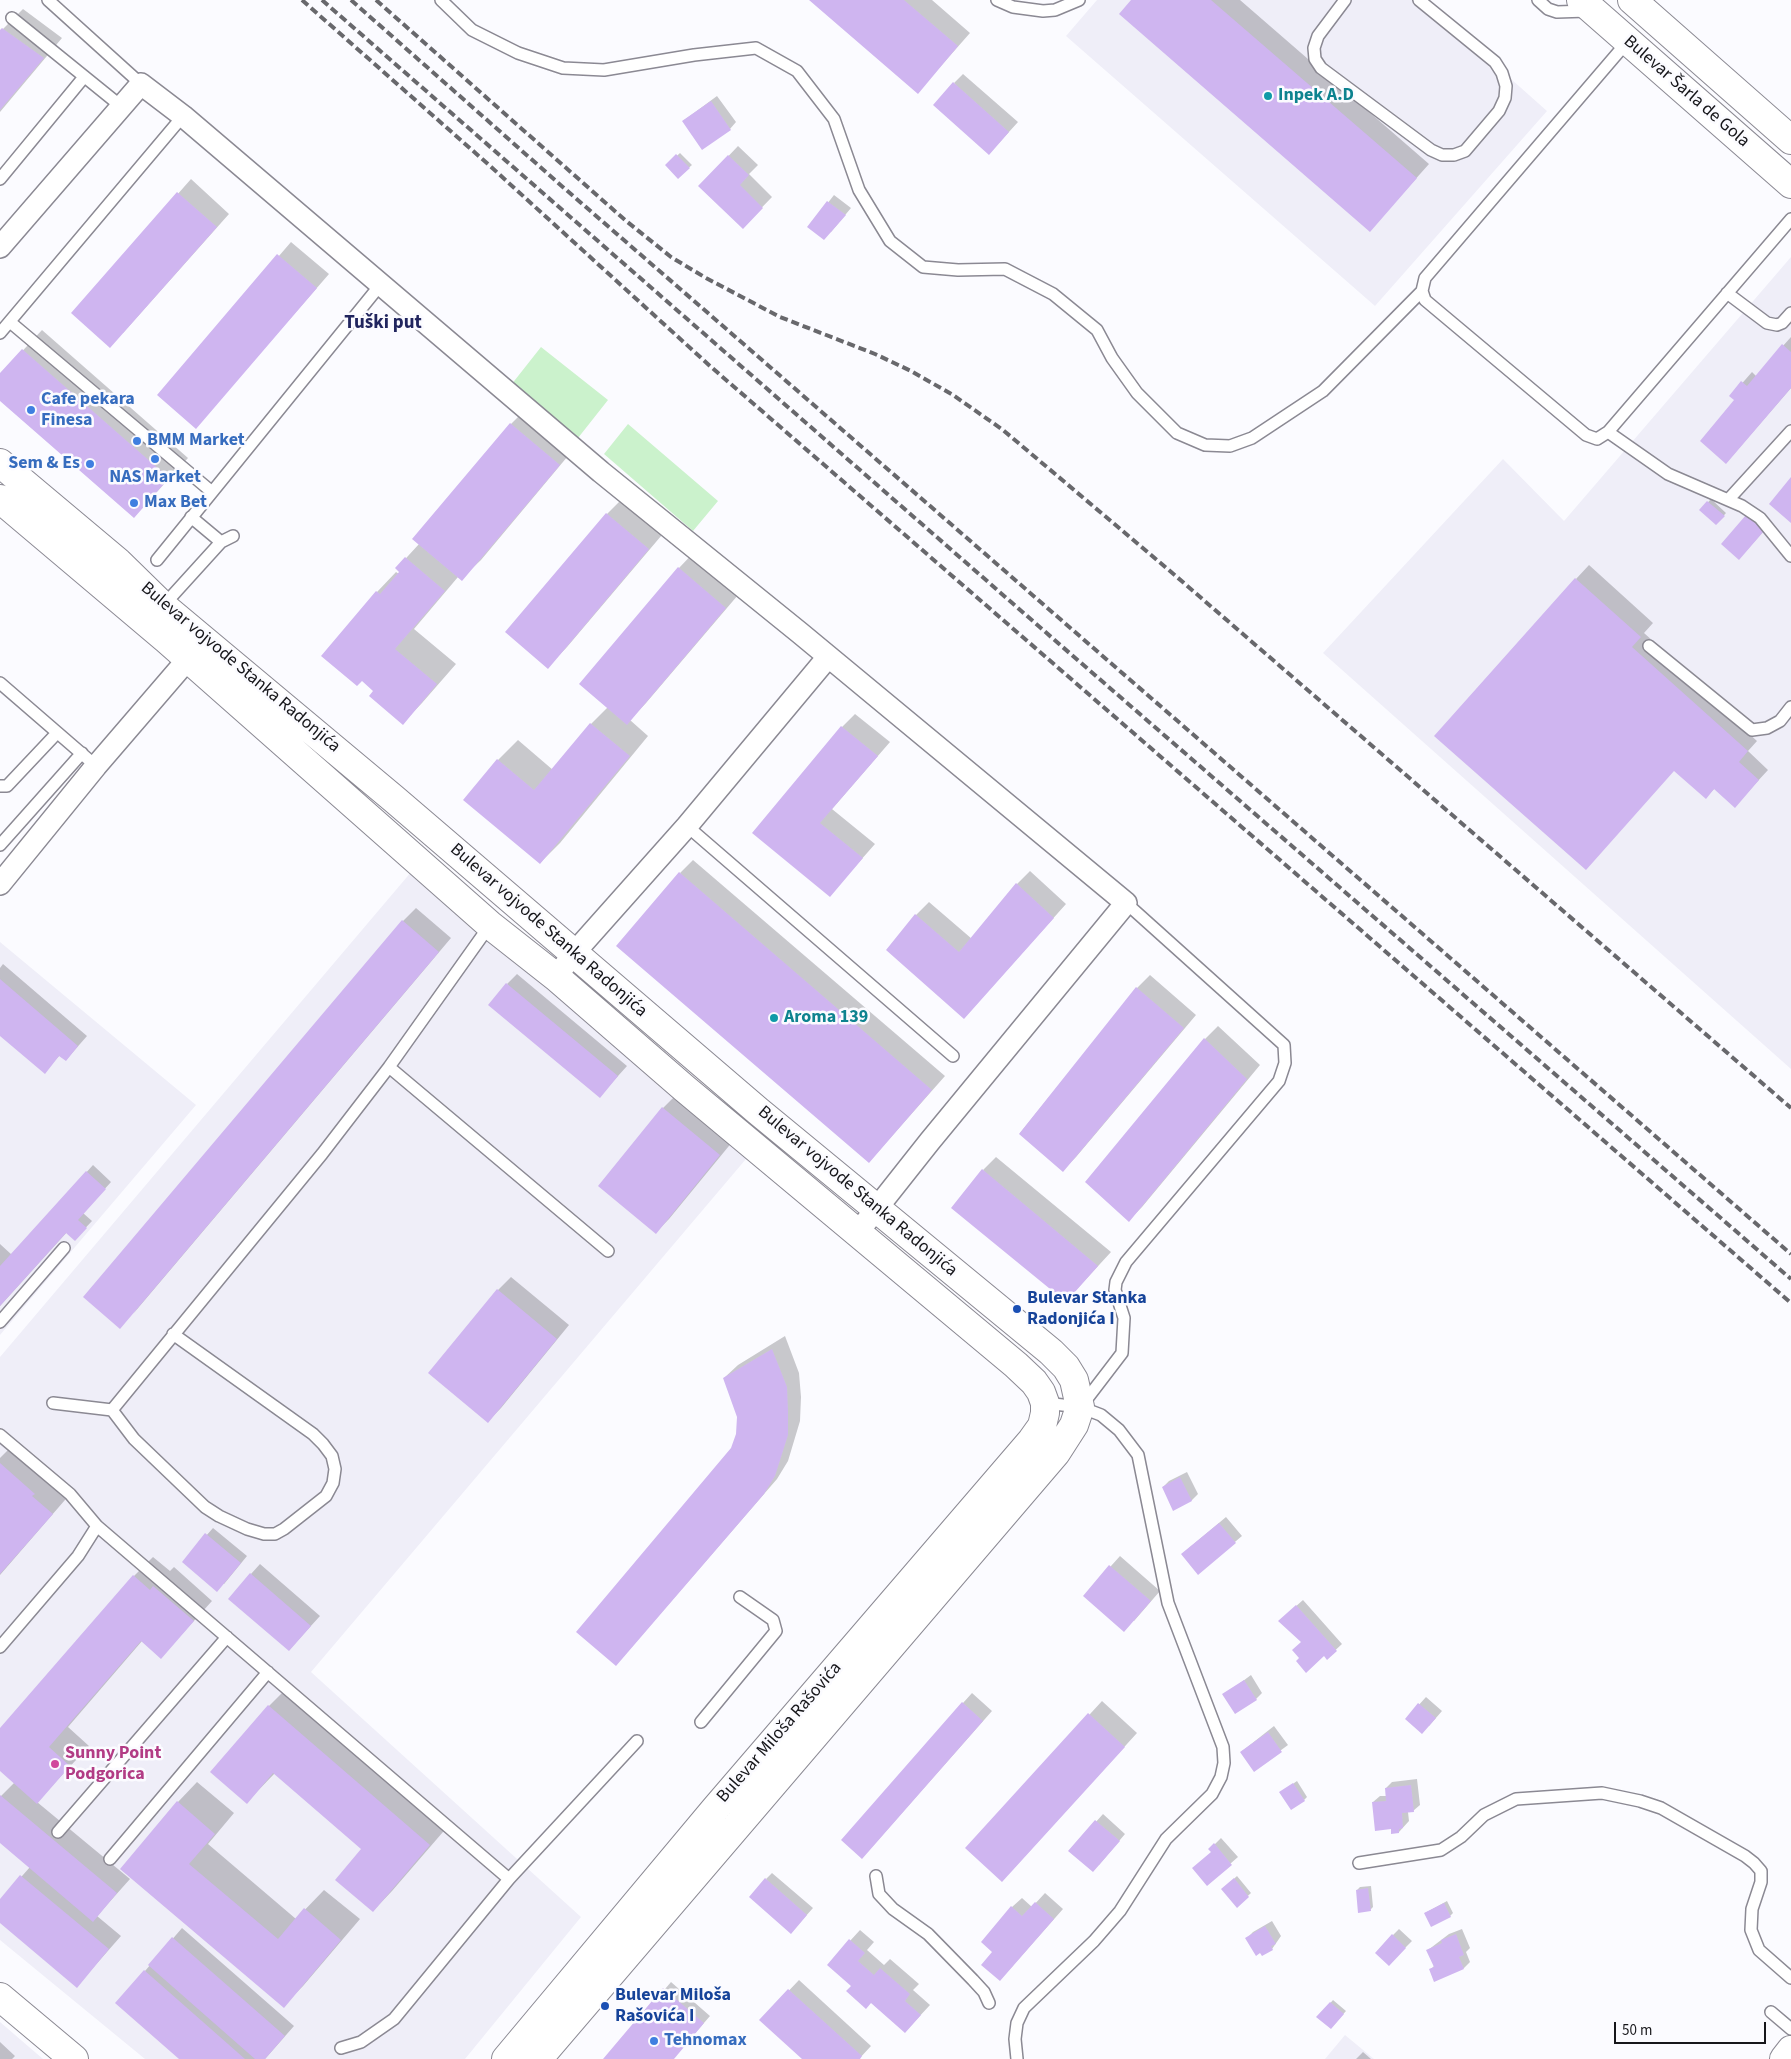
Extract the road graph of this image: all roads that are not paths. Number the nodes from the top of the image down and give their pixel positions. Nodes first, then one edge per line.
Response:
1 (48, 0) edge
2 (441, 0) edge
3 (997, 0) edge
4 (1079, 0) edge
5 (1345, 0) edge
6 (1419, 0) edge
7 (1538, 0) edge
8 (1632, 0) edge
9 (1587, 6) edge
10 (12, 18) dead end
11 (1628, 42) junction
12 (84, 76) junction
13 (141, 84) junction
14 (122, 107) junction
15 (183, 116) junction
16 (1791, 140) edge
17 (0, 179) edge
18 (1791, 184) edge
19 (1791, 219) edge
20 (0, 247) edge
21 (381, 284) junction
22 (1422, 292) junction
23 (1727, 293) junction
24 (1791, 312) edge
25 (10, 322) junction
26 (0, 333) edge
27 (1791, 431) edge
28 (1608, 432) junction
29 (0, 463) edge
30 (212, 492) junction
31 (0, 499) edge
32 (1728, 500) junction
33 (192, 517) junction
34 (233, 536) dead end
35 (221, 542) junction
36 (1791, 556) edge
37 (157, 560) dead end
38 (155, 614) junction
39 (1649, 646) dead end
40 (828, 657) junction
41 (188, 659) junction
42 (0, 683) edge
43 (1791, 707) edge
44 (57, 733) junction
45 (89, 759) junction
46 (0, 786) edge
47 (687, 826) junction
48 (0, 845) edge
49 (0, 884) edge
50 (1126, 903) junction
51 (490, 925) junction
52 (574, 953) junction
53 (556, 977) junction
54 (952, 1056) dead end
55 (390, 1067) junction
56 (876, 1208) junction
57 (858, 1232) junction
58 (64, 1248) dead end
59 (608, 1251) dead end
60 (0, 1322) edge
61 (173, 1334) junction
62 (53, 1403) dead end
63 (1045, 1403) junction
64 (1080, 1407) junction
65 (112, 1410) junction
66 (0, 1435) edge
67 (97, 1526) junction
68 (740, 1597) dead end
69 (227, 1637) junction
70 (0, 1647) edge
71 (268, 1672) junction
72 (701, 1722) dead end
73 (637, 1740) dead end
74 (58, 1832) dead end
75 (110, 1859) dead end
76 (1359, 1863) dead end
77 (876, 1876) dead end
78 (509, 1879) junction
79 (1791, 1978) edge
80 (0, 1997) edge
81 (989, 2003) dead end
82 (1771, 2012) dead end
83 (1791, 2029) edge
84 (341, 2048) dead end
85 (1791, 2050) edge
86 (72, 2058) edge
87 (506, 2059) edge
88 (538, 2059) edge
89 (1017, 2059) edge
90 (1784, 2059) edge

1 - 13 lane
2 - 22 lane
3 - 4 lane
5 - 6 lane
7 - 9 lane
8 - 16 street, Bulevar Šarla de Gola
9 - 11 street, Bulevar Šarla de Gola
10 - 12 lane
11 - 18 street, Bulevar Šarla de Gola
11 - 22 lane
12 - 14 lane
12 - 17 lane
13 - 14 street
13 - 15 street
14 - 20 street
15 - 21 street
15 - 25 lane
19 - 23 lane
21 - 30 lane
21 - 40 street
22 - 28 lane
23 - 24 lane
23 - 28 lane
25 - 26 lane
25 - 30 lane
27 - 32 lane
28 - 32 lane
29 - 38 street, Bulevar vojvode Stanka Radonjića
30 - 33 lane
31 - 38 street, Bulevar vojvode Stanka Radonjića
32 - 36 lane
33 - 35 lane
33 - 37 lane
34 - 35 lane
35 - 38 lane
38 - 41 street, Bulevar vojvode Stanka Radonjića
38 - 52 street, Bulevar vojvode Stanka Radonjića
39 - 43 lane
40 - 47 street
40 - 50 street
41 - 45 street
41 - 51 street, Bulevar vojvode Stanka Radonjića
42 - 44 lane
44 - 45 lane
44 - 46 lane
45 - 48 lane
45 - 49 street
47 - 52 street
47 - 54 lane
50 - 56 street
50 - 64 lane
51 - 53 street, Bulevar vojvode Stanka Radonjića
51 - 55 lane
52 - 53 street
52 - 56 street, Bulevar vojvode Stanka Radonjića
53 - 57 street, Bulevar vojvode Stanka Radonjića
55 - 59 lane
55 - 61 lane
56 - 57 street
56 - 64 street, Bulevar vojvode Stanka Radonjića
57 - 63 street, Bulevar vojvode Stanka Radonjića
58 - 60 lane
61 - 65 lane
61 - 65 lane
62 - 65 lane
63 - 64 lane
63 - 87 street, Bulevar Miloša Rašovića
64 - 88 street, Bulevar Miloša Rašovića
64 - 89 lane
66 - 67 lane
67 - 69 lane
67 - 70 lane
68 - 72 lane
69 - 71 lane
69 - 74 lane
71 - 75 lane
71 - 78 lane
73 - 78 lane
76 - 79 lane
77 - 81 lane
78 - 84 lane
80 - 86 street
82 - 83 lane
85 - 90 street

